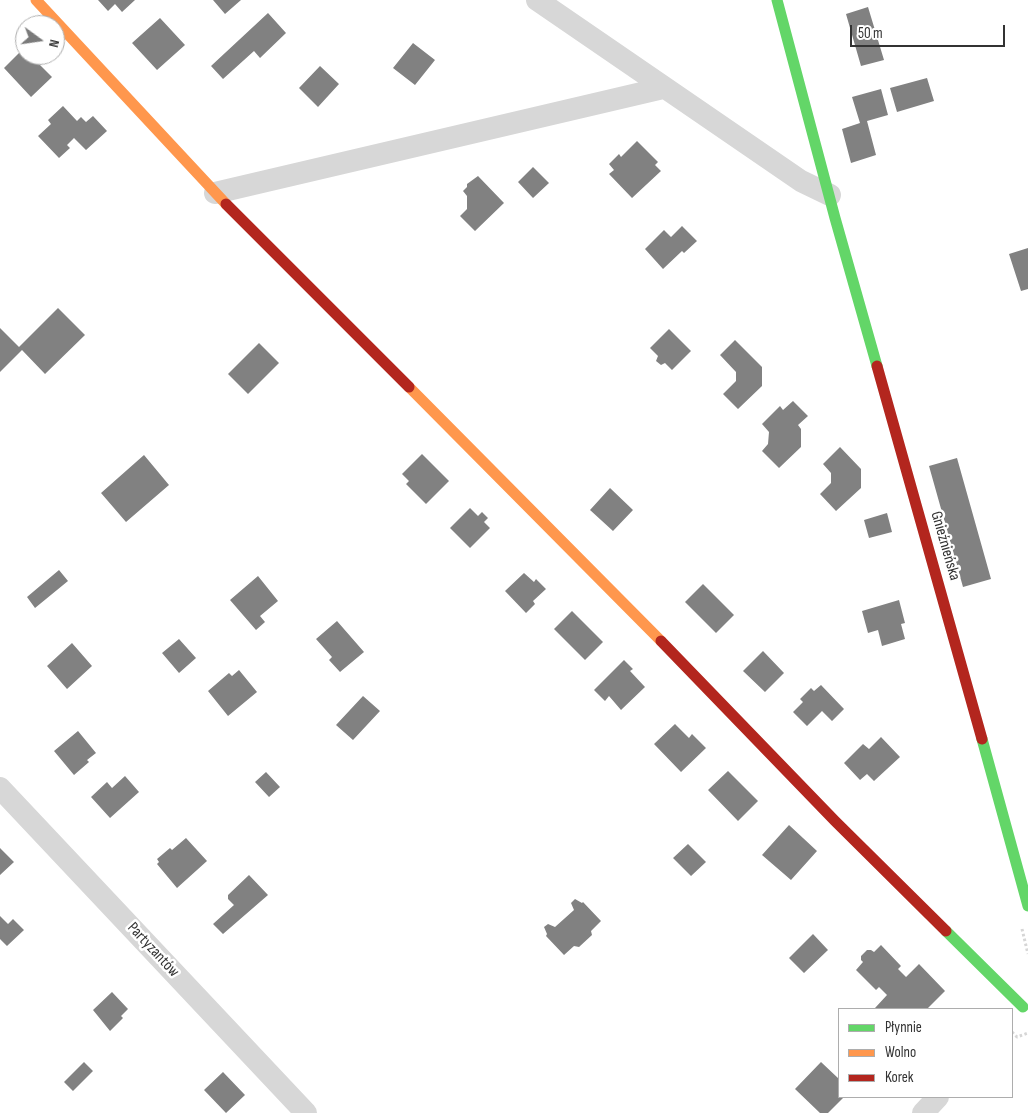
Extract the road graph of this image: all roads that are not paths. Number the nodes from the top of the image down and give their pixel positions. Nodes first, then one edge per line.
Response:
1 (36, 0) edge
2 (537, 0) edge
3 (777, 0) edge
4 (663, 88) junction
5 (215, 192) junction
6 (830, 195) junction
7 (0, 788) edge
8 (1028, 906) edge
9 (1021, 1010) edge
10 (937, 1098) edge
11 (306, 1113) edge
12 (923, 1113) edge

1 - 5 street
2 - 4 street
3 - 6 street, Gnieźnieńska
4 - 5 street
4 - 6 street
5 - 9 street
6 - 8 street, Gnieźnieńska
7 - 11 street, Partyzantów
10 - 12 street

